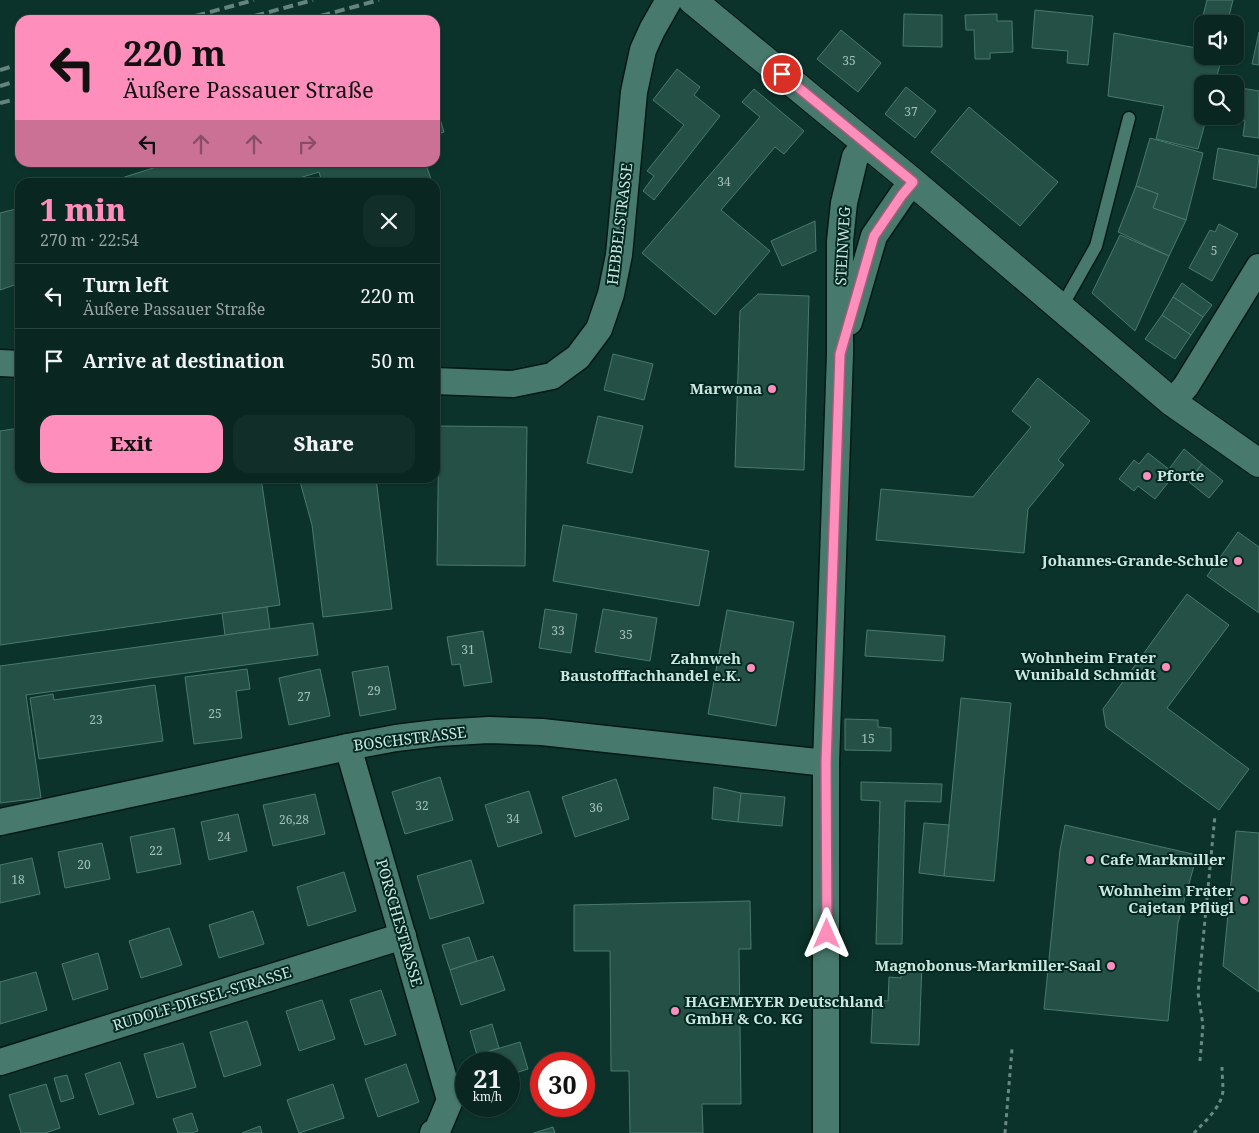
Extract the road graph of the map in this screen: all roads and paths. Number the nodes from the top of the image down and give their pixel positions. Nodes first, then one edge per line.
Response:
1 (669, 0) edge
2 (692, 0) edge
3 (1129, 118) dead end
4 (867, 143) junction
5 (913, 182) junction
6 (1259, 267) edge
7 (1061, 308) junction
8 (840, 354) junction
9 (0, 363) edge
10 (15, 364) edge
11 (440, 381) edge
12 (1172, 402) junction
13 (1259, 463) edge
14 (348, 747) junction
15 (826, 763) junction
16 (1216, 815) dead end
17 (0, 822) edge
18 (403, 936) junction
19 (1012, 1049) dead end
20 (0, 1062) edge
21 (1200, 1062) dead end
22 (1222, 1066) dead end
23 (433, 1133) edge
24 (826, 1133) edge
25 (1005, 1133) edge
26 (1194, 1133) edge

1 - 11 street, HEBBELSTRASSE
2 - 4 main road
3 - 7 lane
4 - 5 main road
4 - 8 street, STEINWEG
5 - 7 main road
5 - 8 street, STEINWEG
6 - 12 street
7 - 12 main road
8 - 15 street, STEINWEG
9 - 10 street
12 - 13 main road
14 - 15 street, BOSCHSTRASSE
14 - 17 street, BOSCHSTRASSE
14 - 18 street, PORSCHESTRASSE
15 - 24 street, STEINWEG
16 - 21 path
18 - 20 street, RUDOLF-DIESEL-STRASSE
18 - 23 street, PORSCHESTRASSE
19 - 25 path
22 - 26 path

